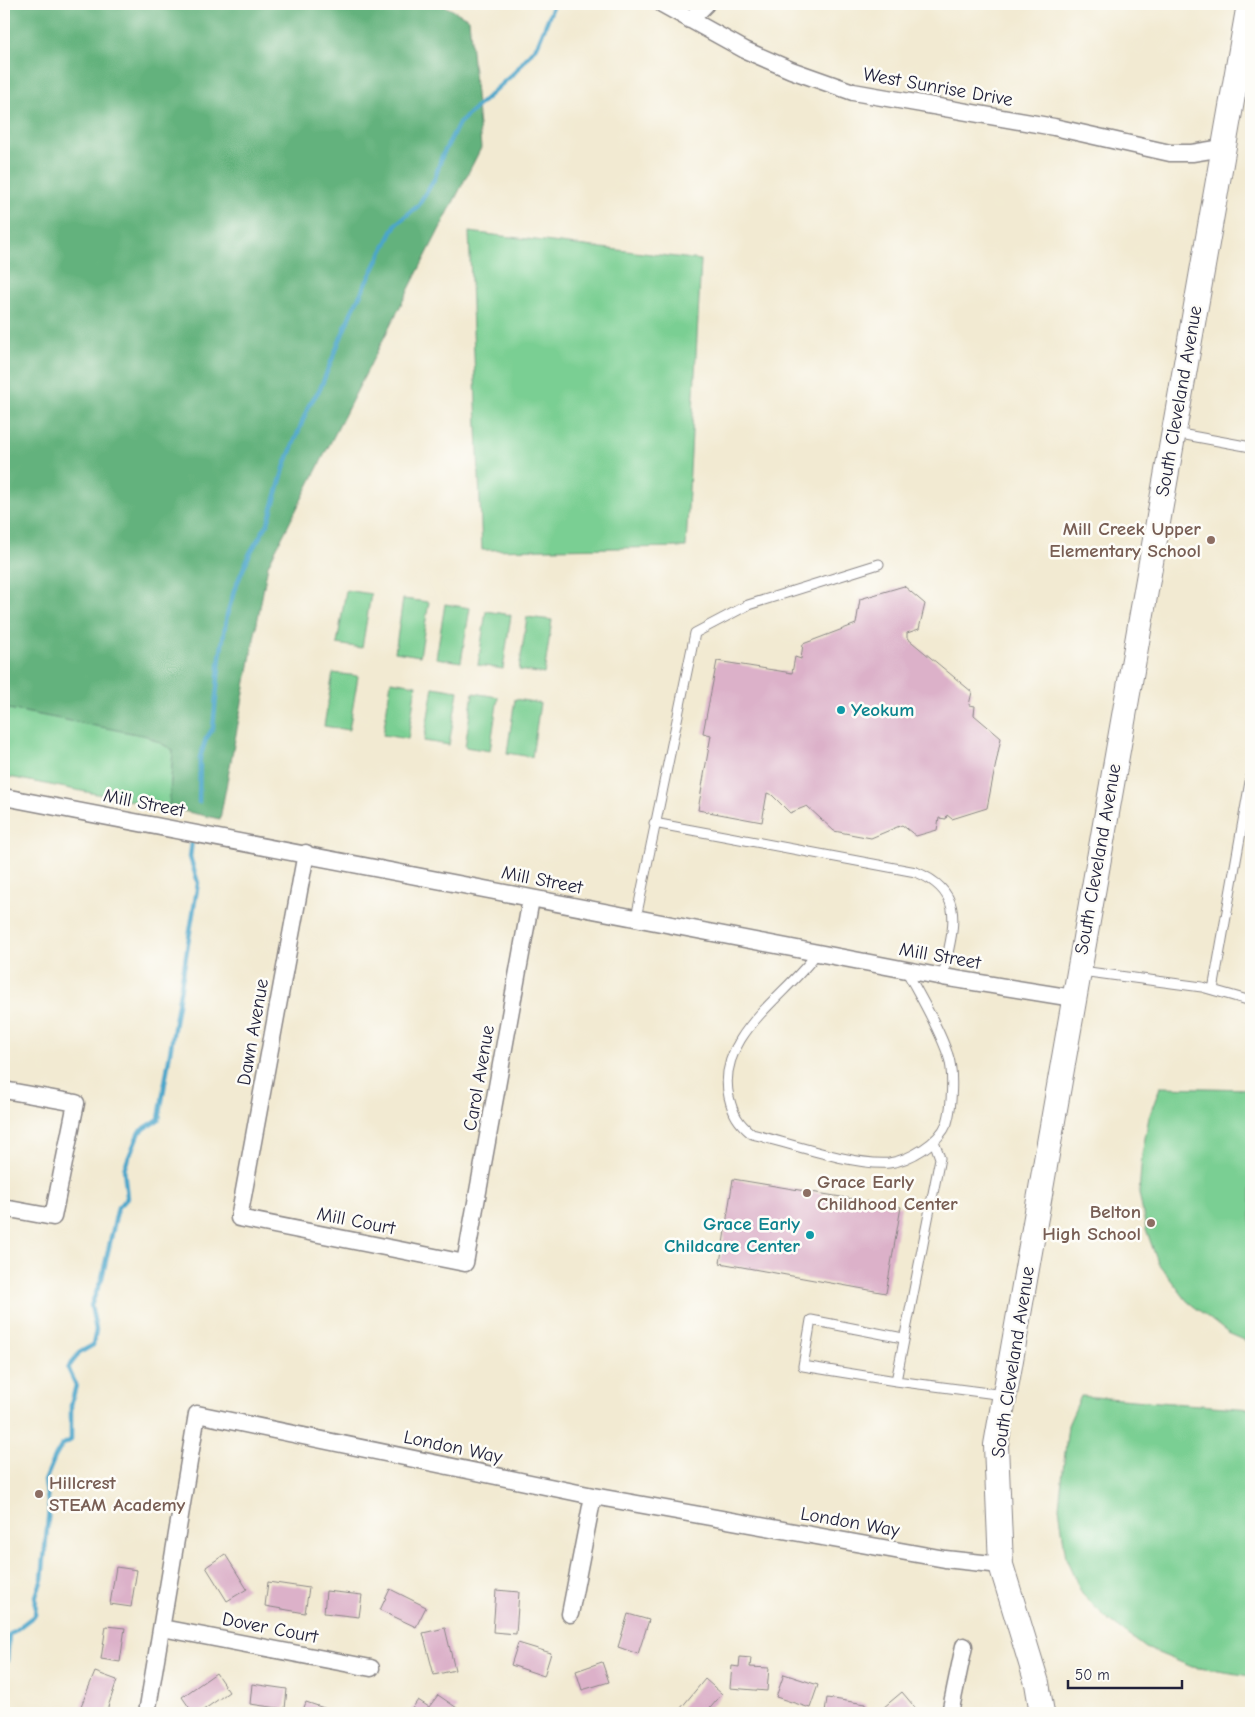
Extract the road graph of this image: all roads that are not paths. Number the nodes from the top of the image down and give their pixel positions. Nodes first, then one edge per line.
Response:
1 (662, 4) edge
2 (706, 4) edge
3 (1249, 4) edge
4 (690, 20) junction
5 (1243, 87) edge
6 (1223, 148) junction
7 (1173, 433) junction
8 (1251, 447) edge
9 (879, 564) dead end
10 (1251, 776) edge
11 (4, 797) edge
12 (654, 823) junction
13 (306, 853) junction
14 (531, 899) junction
15 (636, 918) junction
16 (817, 953) junction
17 (906, 970) junction
18 (1078, 971) junction
19 (943, 977) junction
20 (1213, 990) junction
21 (1073, 998) junction
22 (1251, 1001) edge
23 (4, 1090) edge
24 (934, 1141) junction
25 (4, 1208) edge
26 (239, 1218) joint
27 (465, 1263) joint
28 (903, 1338) junction
29 (896, 1381) junction
30 (1004, 1395) junction
31 (593, 1496) junction
32 (1001, 1565) junction
33 (570, 1614) dead end
34 (162, 1628) junction
35 (964, 1646) dead end
36 (371, 1668) dead end
37 (147, 1713) edge
38 (950, 1713) edge
39 (1042, 1713) edge

1 - 4 street, West Sunrise Drive
2 - 4 street
3 - 5 street, South Cleveland Avenue
4 - 6 street, West Sunrise Drive
5 - 6 street, South Cleveland Avenue
6 - 7 street, South Cleveland Avenue
7 - 8 lane
7 - 18 street, South Cleveland Avenue
9 - 12 lane
10 - 20 lane
11 - 13 street, Mill Street
12 - 15 lane
12 - 19 lane
13 - 14 street, Mill Street
13 - 26 street, Dawn Avenue
14 - 15 street, Mill Street
14 - 27 street, Carol Avenue
15 - 16 street, Mill Street
16 - 17 street, Mill Street
16 - 24 lane
17 - 19 street, Mill Street
17 - 24 lane
18 - 20 lane
18 - 21 street, South Cleveland Avenue
19 - 21 street, Mill Street
20 - 22 lane
21 - 30 street, South Cleveland Avenue
23 - 25 street
24 - 28 lane
26 - 27 street, Mill Court
28 - 29 lane
28 - 29 lane
29 - 30 lane
30 - 32 street, South Cleveland Avenue
31 - 32 street, London Way
31 - 33 street
31 - 34 street, London Way
32 - 39 street, South Cleveland Avenue
34 - 36 street, Dover Court
34 - 37 street, London Way
35 - 38 street

